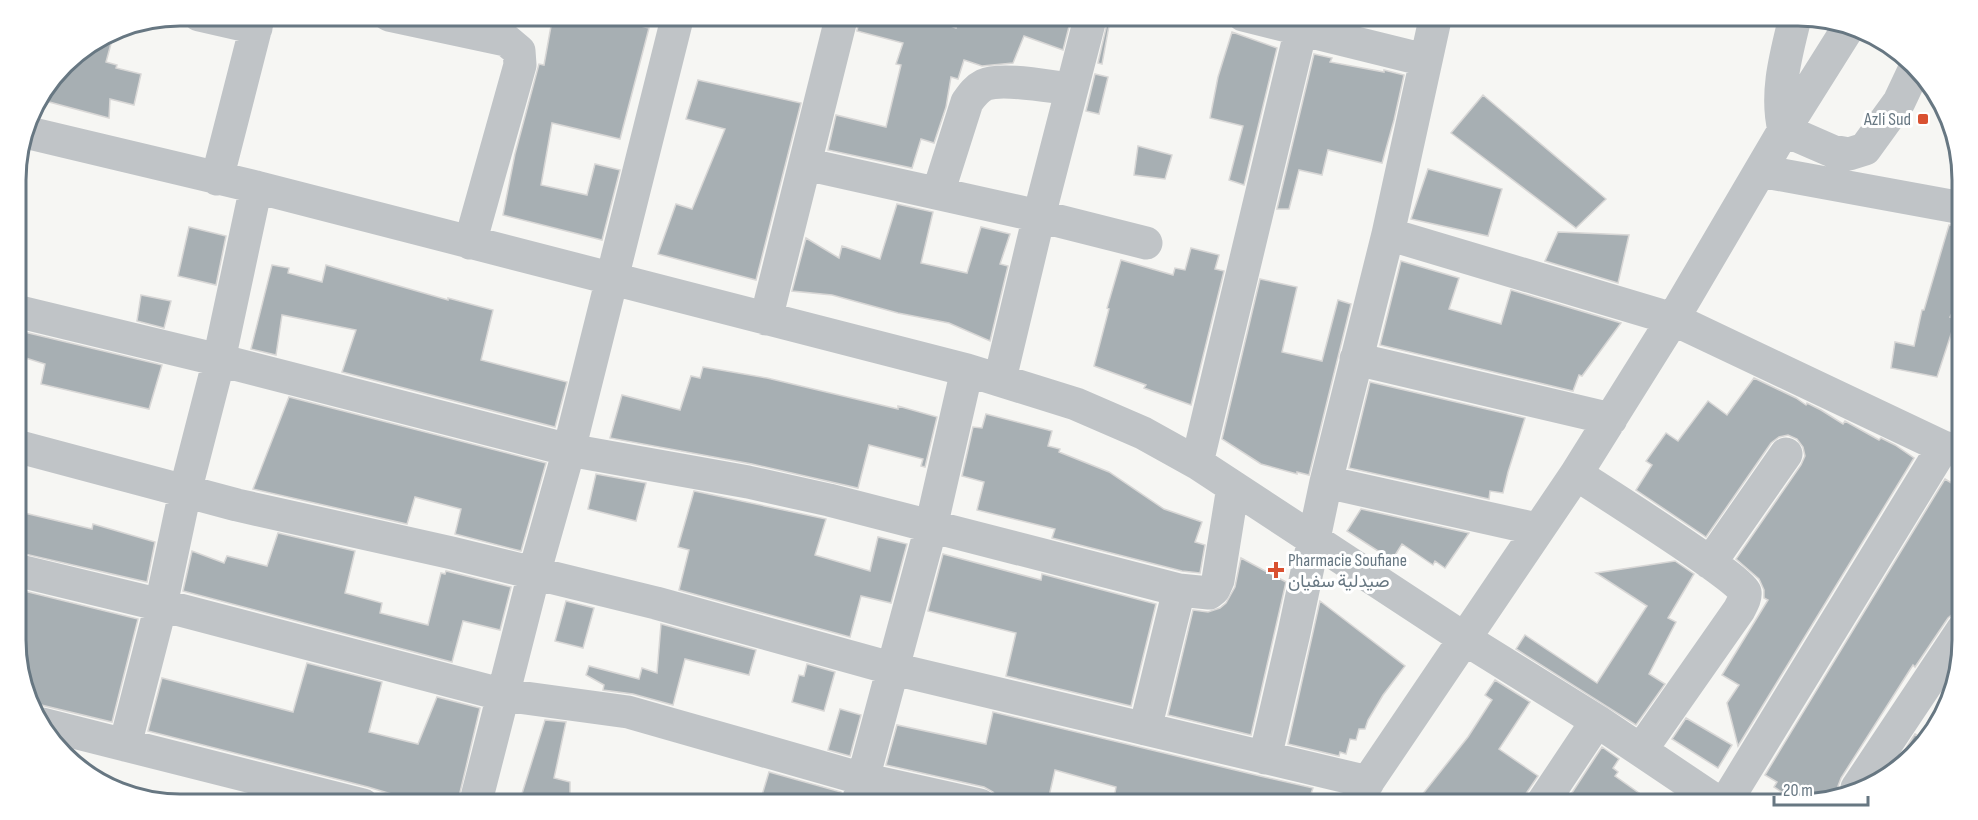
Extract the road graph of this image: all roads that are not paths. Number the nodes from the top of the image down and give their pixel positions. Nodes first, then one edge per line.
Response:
1 (256, 26) edge
2 (440, 26) edge
3 (675, 26) edge
4 (839, 26) edge
5 (1088, 26) edge
6 (1289, 26) edge
7 (1433, 26) edge
8 (1788, 26) edge
9 (1301, 29) junction
10 (1847, 34) edge
11 (1425, 60) junction
12 (1911, 76) edge
13 (1071, 89) junction
14 (1784, 130) junction
15 (33, 134) edge
16 (805, 164) junction
17 (1760, 171) junction
18 (218, 179) junction
19 (256, 187) junction
20 (938, 193) junction
21 (1952, 206) edge
22 (1039, 216) junction
23 (1388, 234) junction
24 (470, 243) junction
25 (1146, 243) dead end
26 (611, 279) junction
27 (26, 313) edge
28 (766, 319) junction
29 (1672, 319) junction
30 (1356, 359) junction
31 (219, 360) junction
32 (967, 370) junction
33 (1000, 379) junction
34 (1611, 419) junction
35 (26, 449) edge
36 (1952, 449) edge
37 (569, 450) junction
38 (1952, 451) edge
39 (1786, 454) dead end
40 (1197, 463) junction
41 (1576, 474) junction
42 (1326, 482) junction
43 (1233, 487) junction
44 (185, 492) junction
45 (931, 527) junction
46 (1537, 529) junction
47 (1314, 537) junction
48 (1710, 563) junction
49 (26, 572) edge
50 (534, 574) junction
51 (1179, 590) junction
52 (161, 604) junction
53 (1465, 639) junction
54 (1952, 646) edge
55 (894, 669) junction
56 (504, 695) junction
57 (1597, 720) junction
58 (52, 726) edge
59 (1145, 729) junction
60 (126, 745) junction
61 (1641, 750) junction
62 (1265, 758) junction
63 (1863, 781) edge
64 (860, 792) edge
65 (1360, 793) edge
66 (320, 794) edge
67 (478, 794) edge
68 (878, 794) edge
69 (1547, 794) edge
70 (1707, 794) edge
71 (1730, 794) edge

1 - 18 street
2 - 24 street
3 - 26 street
4 - 16 street
5 - 13 street
6 - 9 street
7 - 11 street
8 - 14 street
9 - 11 street
9 - 40 street
10 - 14 street
11 - 23 street
12 - 14 street
13 - 20 street
13 - 22 street
14 - 17 street
15 - 18 street
16 - 20 street
16 - 28 street
17 - 21 street
17 - 29 street
18 - 19 street
19 - 24 street
19 - 31 street
20 - 22 street
22 - 25 street
22 - 33 street
23 - 29 street
23 - 30 street
24 - 26 street
26 - 28 street
26 - 37 street
27 - 31 street
28 - 32 street
29 - 34 street
29 - 36 street
30 - 34 street
30 - 42 street
31 - 37 street
31 - 44 street
32 - 33 street
32 - 45 street
33 - 40 street
34 - 41 street
35 - 44 street
37 - 45 street
37 - 50 street
38 - 71 street
39 - 48 street
40 - 43 street
41 - 46 street
41 - 48 street
42 - 46 street
42 - 47 street
43 - 47 street
43 - 51 street
44 - 50 street
44 - 52 street
45 - 51 street
45 - 55 street
46 - 53 street
47 - 53 street
47 - 62 street
48 - 61 street
49 - 52 street
50 - 55 street
50 - 56 street
51 - 59 street
52 - 56 street
52 - 60 street
53 - 57 street
53 - 65 street
54 - 63 street
55 - 59 street
55 - 64 street
56 - 64 street
56 - 67 street
57 - 61 street
57 - 69 street
58 - 60 street
59 - 62 street
60 - 66 street
61 - 70 street
62 - 65 street
64 - 68 street

